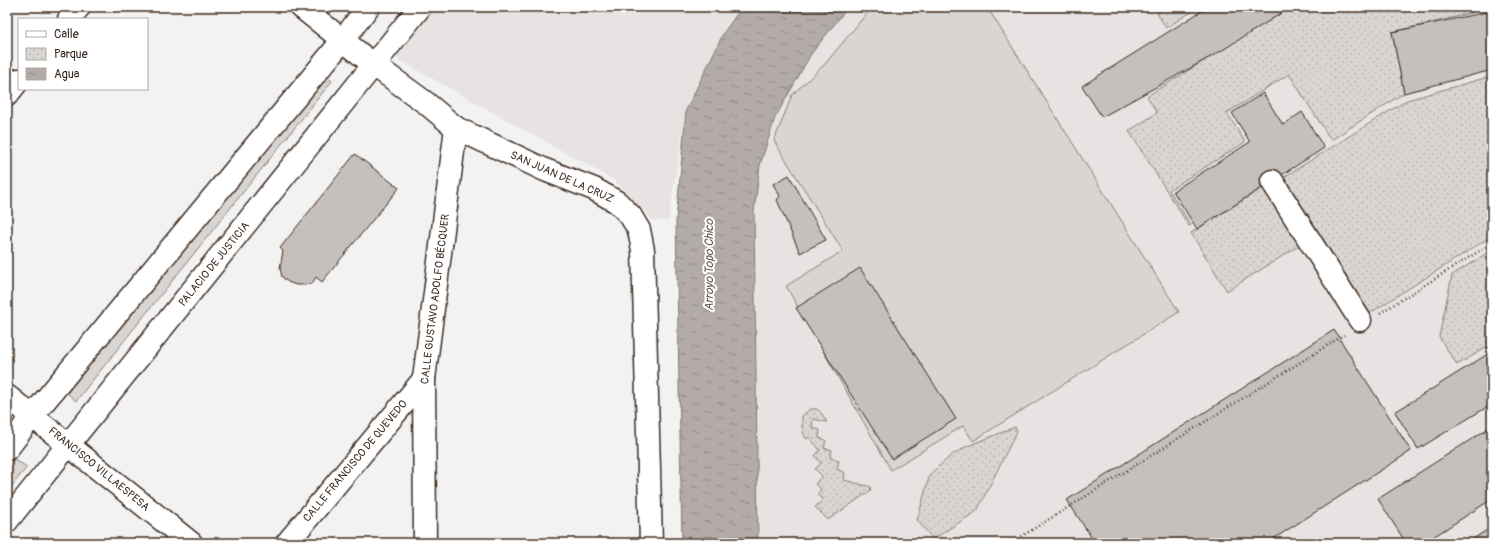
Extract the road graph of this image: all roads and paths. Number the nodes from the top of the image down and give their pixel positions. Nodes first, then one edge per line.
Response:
1 (79, 7) edge
2 (301, 7) edge
3 (368, 7) edge
4 (420, 7) edge
5 (70, 18) edge
6 (343, 40) junction
7 (374, 65) junction
8 (18, 81) edge
9 (7, 95) edge
10 (456, 128) junction
11 (1272, 181) dead end
12 (1492, 243) edge
13 (1363, 322) junction
14 (424, 379) junction
15 (7, 396) edge
16 (33, 415) junction
17 (69, 444) junction
18 (7, 449) edge
19 (7, 521) edge
20 (191, 543) edge
21 (287, 543) edge
22 (425, 543) edge
23 (651, 543) edge
24 (1011, 543) edge

1 - 5 street
2 - 6 street, SAN JUAN DE LA CRUZ
3 - 6 street
4 - 7 street, PALACIO DE JUSTICIA
6 - 7 street, SAN JUAN DE LA CRUZ
6 - 16 street
7 - 10 street, SAN JUAN DE LA CRUZ
7 - 17 street, PALACIO DE JUSTICIA
8 - 9 street
10 - 14 street, CALLE GUSTAVO ADOLFO BÉCQUER
10 - 23 street, SAN JUAN DE LA CRUZ
11 - 13 street
12 - 13 path
13 - 24 path
14 - 21 street, CALLE FRANCISCO DE QUEVEDO
14 - 22 street, CALLE GUSTAVO ADOLFO BÉCQUER
15 - 16 street, FRANCISCO VILLAESPESA
16 - 17 street, FRANCISCO VILLAESPESA
16 - 18 street
17 - 19 street, PALACIO DE JUSTICIA
17 - 20 street, FRANCISCO VILLAESPESA

